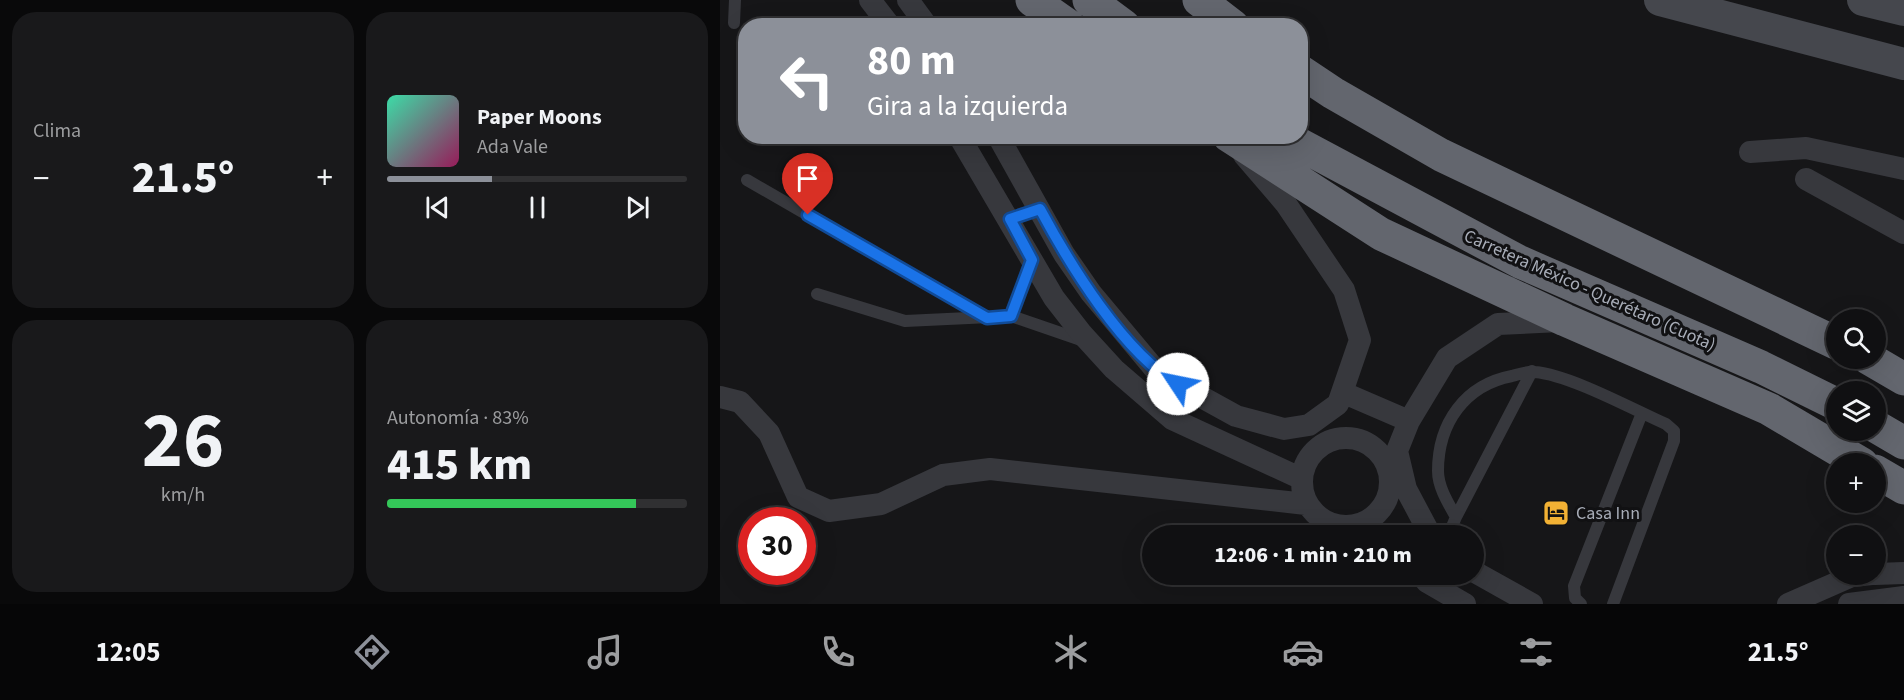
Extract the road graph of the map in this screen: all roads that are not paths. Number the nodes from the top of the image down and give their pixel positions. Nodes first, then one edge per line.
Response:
1 (735, 0) edge
2 (870, 0) edge
3 (908, 0) edge
4 (1032, 0) edge
5 (1089, 0) edge
6 (1199, 0) edge
7 (1660, 0) edge
8 (1863, 0) edge
9 (1904, 10) edge
10 (884, 18) edge
11 (921, 18) edge
12 (1058, 18) edge
13 (1113, 18) edge
14 (1223, 18) edge
15 (734, 23) dead end
16 (1904, 64) edge
17 (1308, 76) edge
18 (964, 144) edge
19 (1003, 144) edge
20 (1236, 144) edge
21 (1241, 144) edge
22 (1299, 144) edge
23 (1750, 152) dead end
24 (1904, 169) edge
25 (1806, 179) dead end
26 (747, 180) dead end
27 (1040, 209) junction
28 (1010, 219) junction
29 (1904, 233) edge
30 (1032, 260) junction
31 (817, 294) dead end
32 (1011, 316) junction
33 (987, 318) junction
34 (1565, 320) junction
35 (1826, 338) edge
36 (1090, 344) junction
37 (1886, 368) edge
38 (1532, 371) junction
39 (1904, 379) edge
40 (1344, 393) junction
41 (720, 397) edge
42 (1826, 399) edge
43 (1330, 412) junction
44 (1642, 413) junction
45 (1409, 422) junction
46 (1309, 425) junction
47 (1886, 432) edge
48 (1356, 438) junction
49 (1904, 443) edge
50 (1313, 450) junction
51 (1843, 453) edge
52 (1392, 456) junction
53 (1886, 477) edge
54 (1300, 478) junction
55 (1398, 486) junction
56 (1904, 488) edge
57 (1306, 504) junction
58 (1456, 517) junction
59 (1342, 525) edge
60 (1375, 525) edge
61 (1424, 525) edge
62 (1453, 525) edge
63 (1904, 573) edge
64 (1886, 574) edge
65 (1484, 577) edge
66 (1438, 585) edge
67 (1831, 585) edge
68 (1904, 597) edge
69 (1465, 604) edge
70 (1532, 604) edge
71 (1581, 604) edge
72 (1613, 604) edge
73 (1788, 604) edge
74 (1849, 604) edge

1 - 15 lane
2 - 10 street
3 - 11 street
4 - 12 highway
5 - 13 highway
6 - 14 highway
7 - 16 street
8 - 9 street
17 - 35 highway
18 - 28 street
19 - 27 street
20 - 40 street
21 - 34 highway
22 - 42 highway, Carretera México - Querétaro (Cuota)
23 - 24 street
25 - 29 street
26 - 33 lane
27 - 28 street
27 - 46 street
28 - 30 street
30 - 32 lane
30 - 36 street
31 - 33 lane
32 - 33 lane
32 - 36 lane
34 - 45 street
34 - 51 highway
36 - 54 street
37 - 39 highway
38 - 44 lane
38 - 58 lane
38 - 58 lane
40 - 43 street
40 - 45 street
41 - 57 street
43 - 46 street
43 - 48 street
44 - 71 lane
44 - 72 lane
45 - 52 street
46 - 50 street
47 - 49 highway
48 - 50 street
48 - 52 street
50 - 54 street
52 - 55 street
53 - 56 highway
54 - 57 street
55 - 60 street
55 - 61 street
57 - 59 street
58 - 62 lane
63 - 64 street
65 - 70 street
66 - 69 street
67 - 73 street
68 - 74 street

